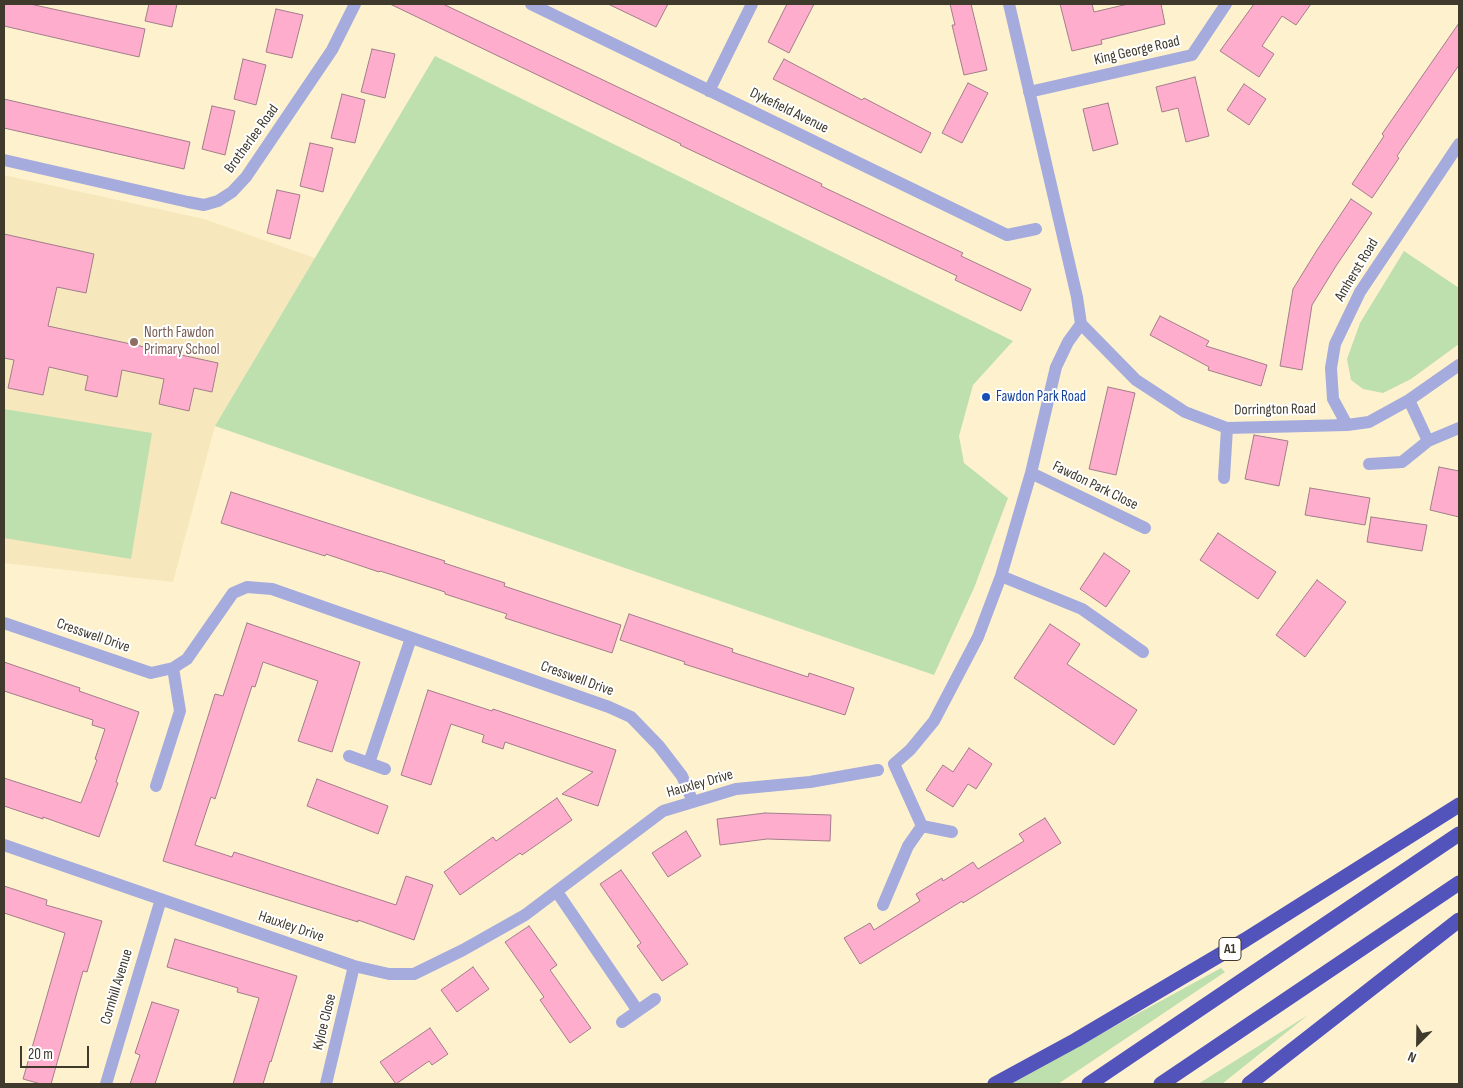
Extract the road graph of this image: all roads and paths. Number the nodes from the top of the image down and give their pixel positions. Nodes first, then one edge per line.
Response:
1 (355, 4) edge
2 (534, 4) edge
3 (752, 4) edge
4 (1009, 4) edge
5 (1226, 4) edge
6 (709, 91) junction
7 (1029, 92) junction
8 (1459, 144) edge
9 (4, 160) edge
10 (1036, 229) dead end
11 (1081, 324) junction
12 (1459, 365) edge
13 (1409, 400) junction
14 (1347, 425) junction
15 (1227, 428) junction
16 (1459, 428) edge
17 (1428, 441) junction
18 (1369, 464) dead end
19 (1031, 473) junction
20 (1224, 478) dead end
21 (1145, 528) dead end
22 (1001, 576) junction
23 (4, 622) edge
24 (411, 638) junction
25 (1142, 652) dead end
26 (173, 668) junction
27 (349, 756) dead end
28 (369, 763) junction
29 (385, 769) dead end
30 (878, 770) dead end
31 (156, 786) dead end
32 (693, 802) junction
33 (1459, 805) edge
34 (922, 826) junction
35 (952, 832) dead end
36 (1459, 834) edge
37 (4, 845) edge
38 (1459, 883) edge
39 (557, 892) junction
40 (161, 899) junction
41 (883, 905) dead end
42 (1459, 920) edge
43 (354, 966) junction
44 (655, 999) dead end
45 (638, 1011) junction
46 (622, 1022) dead end
47 (106, 1084) edge
48 (326, 1084) edge
49 (995, 1084) edge
50 (1089, 1084) edge
51 (1161, 1084) edge
52 (1249, 1084) edge

1 - 9 street, Brotherlee Road
2 - 6 street, Dykefield Avenue
3 - 6 street
4 - 7 street
5 - 7 street, King George Road
6 - 10 street, Dykefield Avenue
7 - 11 street
8 - 14 street, Amherst Road
11 - 15 street, Dorrington Road
11 - 19 street
12 - 13 street, Dorrington Road
13 - 14 street, Dorrington Road
13 - 17 street
14 - 15 street, Dorrington Road
15 - 20 street
16 - 17 street
17 - 18 street
19 - 21 street, Fawdon Park Close
19 - 22 street
22 - 25 street
22 - 34 street
23 - 26 street, Cresswell Drive
24 - 26 street, Cresswell Drive
24 - 28 street
24 - 32 street, Cresswell Drive
26 - 31 street
27 - 28 street
28 - 29 street
30 - 32 street, Hauxley Drive
32 - 39 street, Hauxley Drive
33 - 49 highway, A1
34 - 35 street
34 - 41 street
36 - 50 highway, A1
37 - 40 street, Hauxley Drive
38 - 51 highway
39 - 43 street, Hauxley Drive
39 - 45 street
40 - 43 street, Hauxley Drive
40 - 47 street, Cornhill Avenue
42 - 52 highway
43 - 48 street, Kyloe Close
44 - 45 street
45 - 46 street

